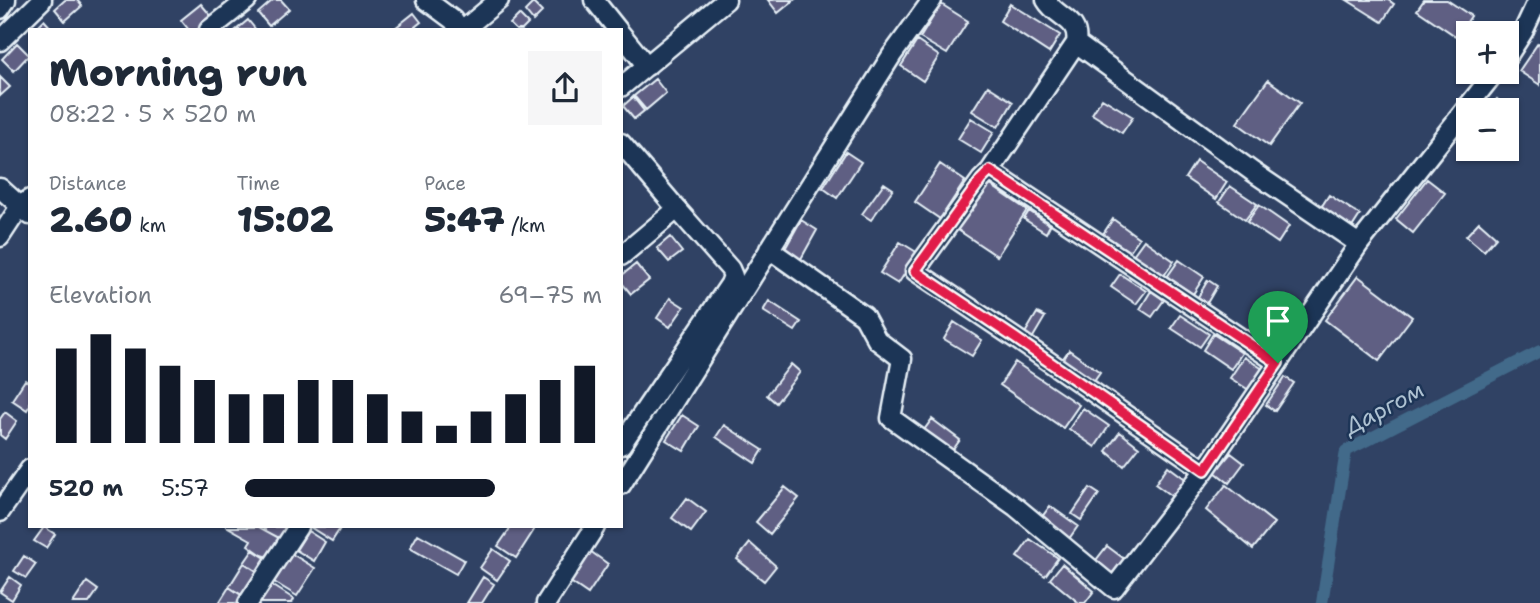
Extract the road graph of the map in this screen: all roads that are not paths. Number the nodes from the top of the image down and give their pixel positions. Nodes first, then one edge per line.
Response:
1 (6, 0) edge
2 (42, 0) edge
3 (247, 0) edge
4 (426, 0) edge
5 (499, 0) edge
6 (594, 0) edge
7 (726, 0) edge
8 (932, 0) edge
9 (1046, 0) edge
10 (1538, 0) edge
11 (0, 9) edge
12 (212, 28) edge
13 (460, 28) edge
14 (464, 28) edge
15 (616, 28) edge
16 (623, 36) edge
17 (1519, 38) edge
18 (0, 41) edge
19 (1076, 43) junction
20 (647, 66) junction
21 (1486, 84) edge
22 (623, 85) edge
23 (623, 145) edge
24 (990, 171) junction
25 (0, 188) edge
26 (27, 206) edge
27 (677, 209) junction
28 (0, 237) edge
29 (1359, 244) junction
30 (769, 249) junction
31 (623, 254) edge
32 (1278, 363) junction
33 (623, 441) edge
34 (1205, 470) junction
35 (28, 471) edge
36 (623, 482) edge
37 (2, 500) edge
38 (297, 528) edge
39 (594, 528) edge
40 (248, 603) edge
41 (546, 603) edge

1 - 11 street
2 - 18 street
3 - 12 street
4 - 13 street
5 - 14 street
6 - 15 street
7 - 20 street
8 - 30 street
9 - 19 street
10 - 17 street
16 - 20 street
19 - 24 street
19 - 29 street
20 - 22 street
21 - 29 street
23 - 27 street
24 - 32 street
24 - 34 street
25 - 26 street
26 - 28 street
27 - 31 street
27 - 33 street
29 - 32 street
30 - 34 street
30 - 36 street
32 - 34 street
35 - 37 street
38 - 40 street
39 - 41 street

